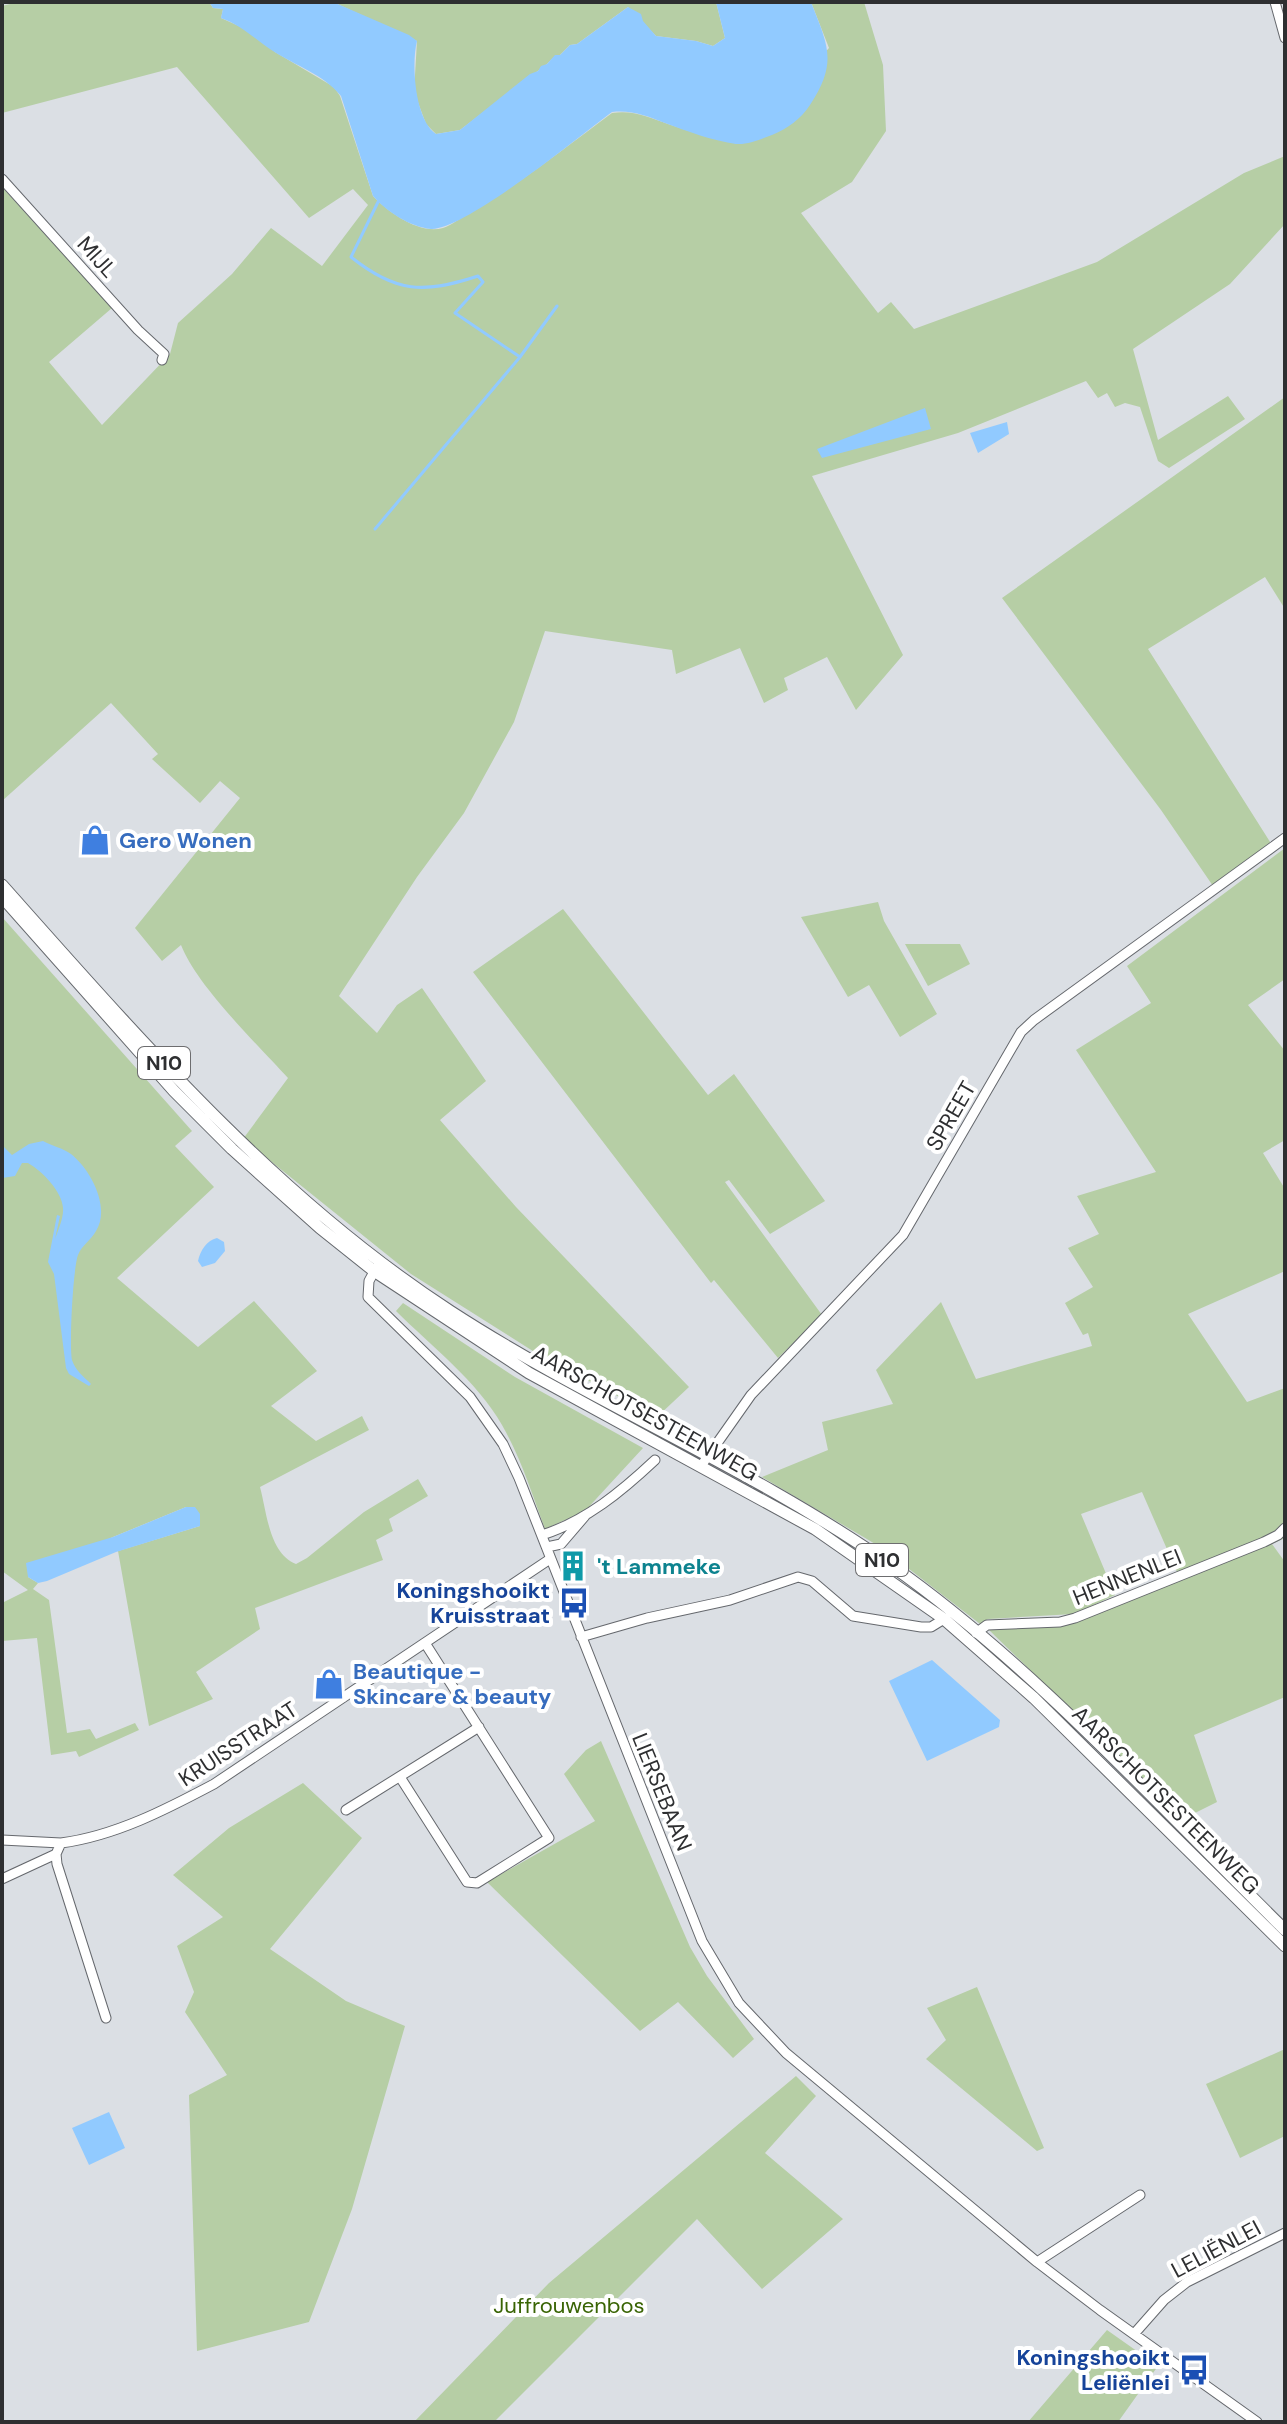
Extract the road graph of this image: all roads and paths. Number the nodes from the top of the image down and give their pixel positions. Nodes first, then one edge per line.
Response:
1 (1276, 2) edge
2 (1285, 38) edge
3 (2, 179) edge
4 (162, 360) dead end
5 (1285, 838) edge
6 (2, 885) edge
7 (2, 897) edge
8 (314, 1215) junction
9 (377, 1266) junction
10 (655, 1460) dead end
11 (704, 1461) junction
12 (585, 1516) junction
13 (1285, 1528) edge
14 (542, 1535) junction
15 (547, 1547) junction
16 (550, 1559) junction
17 (944, 1619) junction
18 (976, 1633) junction
19 (581, 1637) junction
20 (425, 1643) junction
21 (479, 1727) junction
22 (400, 1777) junction
23 (346, 1810) dead end
24 (2, 1840) edge
25 (61, 1843) junction
26 (56, 1854) junction
27 (2, 1879) edge
28 (1285, 1930) edge
29 (1285, 1946) edge
30 (106, 2018) dead end
31 (1140, 2195) dead end
32 (1285, 2233) edge
33 (1037, 2262) junction
34 (1134, 2334) junction
35 (1257, 2422) edge

1 - 2 street
3 - 4 street, MIJL
5 - 11 street, SPREET
6 - 8 main road, AARSCHOTSESTEENWEG / N10
7 - 8 main road, AARSCHOTSESTEENWEG / N10
8 - 9 main road, AARSCHOTSESTEENWEG / N10
9 - 11 main road, AARSCHOTSESTEENWEG / N10
9 - 14 street, LIERSEBAAN
10 - 12 street
11 - 17 main road, AARSCHOTSESTEENWEG / N10
11 - 18 main road, AARSCHOTSESTEENWEG / N10
12 - 14 street
12 - 15 street
13 - 18 street, HENNENLEI
14 - 15 street, LIERSEBAAN
15 - 16 street, LIERSEBAAN
16 - 19 street, LIERSEBAAN
16 - 20 street, KRUISSTRAAT
17 - 19 street
17 - 29 main road, AARSCHOTSESTEENWEG / N10
18 - 28 main road, AARSCHOTSESTEENWEG / N10
19 - 33 street, LIERSEBAAN
20 - 21 street
20 - 25 street, KRUISSTRAAT
21 - 22 street
21 - 22 street
22 - 23 street
24 - 25 street, KRUISSTRAAT
25 - 26 street
26 - 27 street
26 - 30 street
31 - 33 street
32 - 34 street, LELIËNLEI
33 - 34 street, LIERSEBAAN
34 - 35 street, LIERSEBAAN

